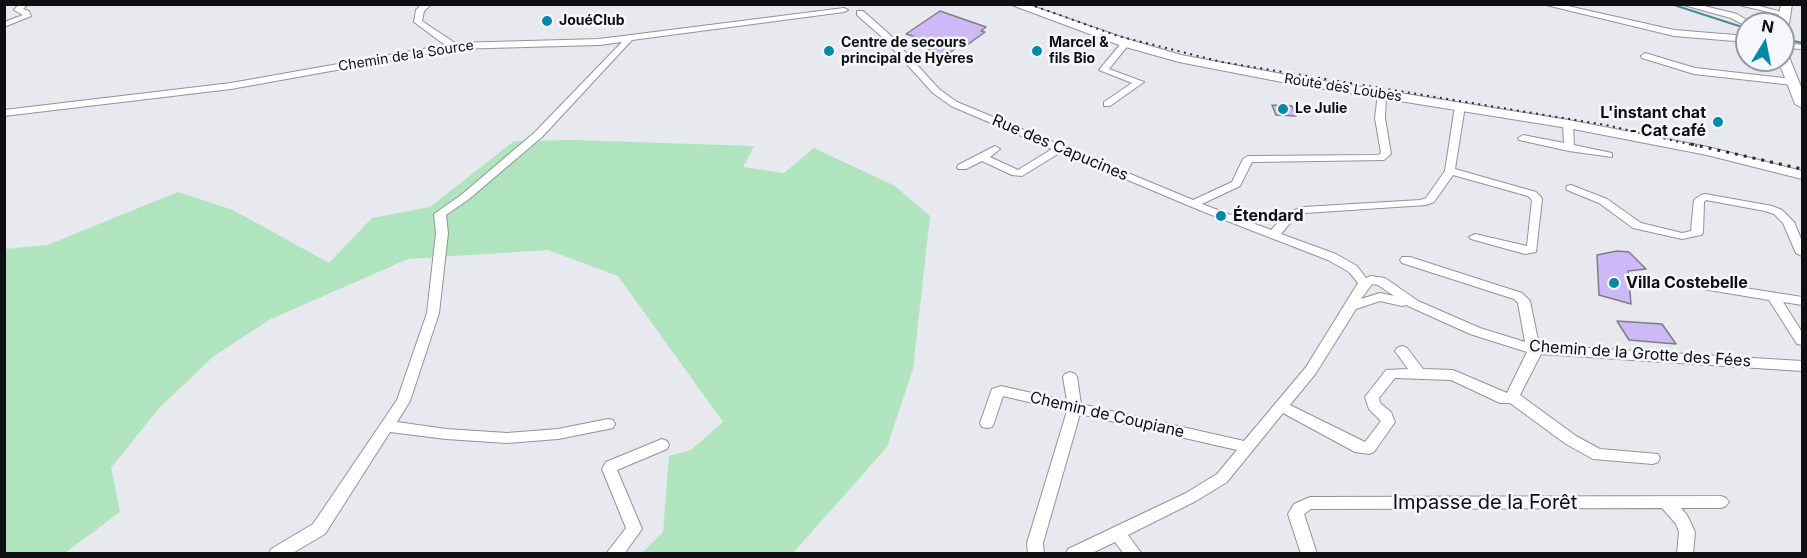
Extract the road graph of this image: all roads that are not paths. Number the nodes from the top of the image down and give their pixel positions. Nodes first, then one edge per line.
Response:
1 (24, 4) edge
2 (428, 4) edge
3 (1014, 4) edge
4 (1541, 4) edge
5 (1546, 4) edge
6 (1684, 4) edge
7 (1739, 4) edge
8 (849, 6) edge
9 (862, 7) edge
10 (1776, 12) edge
11 (1735, 17) edge
12 (4, 25) edge
13 (1651, 29) junction
14 (1735, 39) edge
15 (628, 40) junction
16 (1126, 44) junction
17 (453, 46) junction
18 (1645, 56) dead end
19 (1796, 80) edge
20 (1383, 94) junction
21 (1802, 101) edge
22 (1107, 104) dead end
23 (1460, 106) junction
24 (4, 113) edge
25 (1568, 124) junction
26 (1523, 138) dead end
27 (1569, 147) junction
28 (1060, 148) junction
29 (995, 149) dead end
30 (1608, 155) dead end
31 (982, 157) junction
32 (962, 167) dead end
33 (1450, 171) junction
34 (1803, 177) edge
35 (1571, 188) dead end
36 (1193, 204) junction
37 (1797, 228) edge
38 (1273, 235) junction
39 (1475, 237) dead end
40 (1288, 240) junction
41 (1803, 253) edge
42 (1406, 260) dead end
43 (1381, 281) junction
44 (1364, 285) junction
45 (1707, 286) dead end
46 (1386, 294) junction
47 (1773, 297) junction
48 (1803, 302) edge
49 (1352, 306) junction
50 (1798, 327) edge
51 (1803, 341) edge
52 (1533, 349) junction
53 (1402, 351) dead end
54 (1803, 366) edge
55 (1419, 374) junction
56 (1070, 377) dead end
57 (1512, 397) junction
58 (1283, 407) junction
59 (1075, 408) junction
60 (987, 423) dead end
61 (608, 424) dead end
62 (387, 426) junction
63 (662, 445) dead end
64 (1248, 447) junction
65 (1653, 458) dead end
66 (1667, 502) junction
67 (1721, 502) dead end
68 (1117, 533) junction
69 (277, 554) edge
70 (614, 554) edge
71 (1036, 554) edge
72 (1074, 554) edge
73 (1134, 554) edge
74 (1309, 554) edge
75 (1685, 554) edge

1 - 12 street
2 - 17 street
3 - 16 main road, Route des Loubes
4 - 13 street
5 - 13 street
6 - 11 street
7 - 10 street
8 - 9 street, Chemin de la Source
8 - 15 street, Chemin de la Source
9 - 28 street, Rue des Capucines
13 - 14 street
15 - 17 street, Chemin de la Source
15 - 62 street
16 - 20 main road, Route des Loubes
16 - 22 street
17 - 24 street, Chemin de la Source
18 - 19 street
19 - 21 main road
20 - 23 main road, Route des Loubes
20 - 36 street
23 - 25 main road, Route des Loubes
23 - 33 street
25 - 27 street
25 - 34 main road, Route des Loubes
26 - 27 street
27 - 30 street
28 - 31 street
28 - 36 street, Rue des Capucines
29 - 31 street
31 - 32 street
33 - 38 street
33 - 39 street
35 - 37 street
36 - 38 street, Rue des Capucines
37 - 41 street
38 - 40 street, Rue des Capucines
40 - 43 street, Rue des Capucines
40 - 44 street, Rue des Capucines
42 - 52 street
43 - 44 street
43 - 46 street, Chemin de la Grotte des Fées
44 - 46 street, Chemin de la Grotte des Fées
44 - 49 street
45 - 47 street
46 - 49 street
46 - 52 street, Chemin de la Grotte des Fées
47 - 48 street
47 - 50 street
49 - 58 street
50 - 51 street
52 - 54 street, Chemin de la Grotte des Fées
52 - 57 street
53 - 55 street
55 - 57 street
55 - 58 street
56 - 59 street
57 - 65 street
58 - 64 street
59 - 60 street, Chemin de Coupiane
59 - 64 street, Chemin de Coupiane
59 - 71 street
61 - 62 street
62 - 69 street
63 - 70 street
64 - 68 street
66 - 67 street, Impasse de la Forêt
66 - 74 street, Impasse de la Forêt
66 - 75 street
68 - 72 street
68 - 73 street

